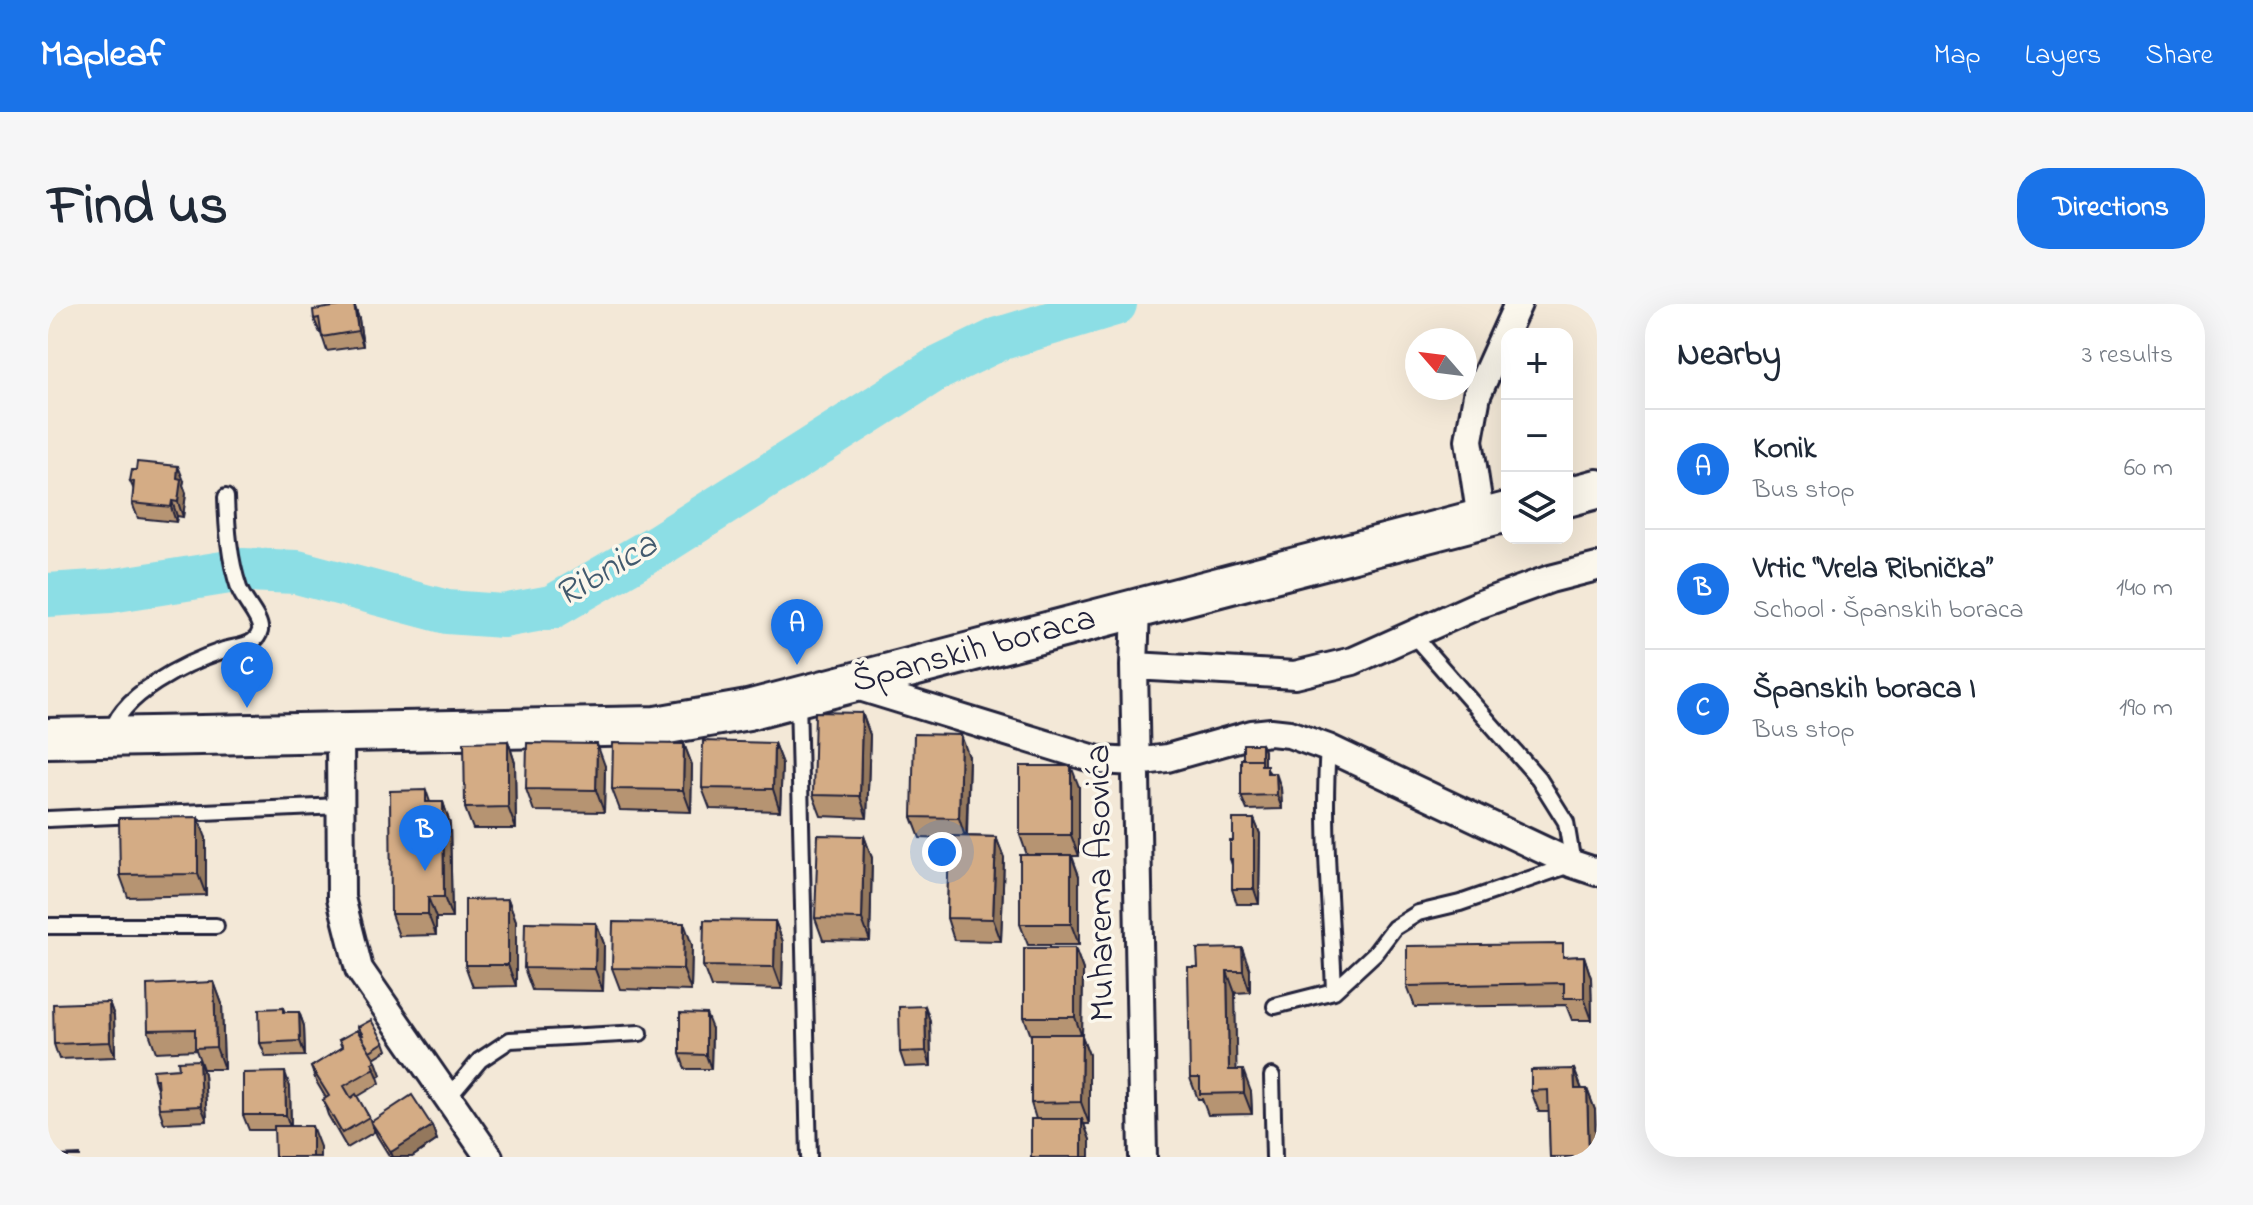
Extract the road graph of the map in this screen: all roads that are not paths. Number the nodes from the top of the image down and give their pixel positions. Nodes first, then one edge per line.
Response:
1 (1518, 304) edge
2 (1597, 489) edge
3 (1573, 495) edge
4 (226, 497) dead end
5 (1494, 516) edge
6 (1597, 567) edge
7 (1136, 609) junction
8 (1413, 635) junction
9 (1134, 666) junction
10 (849, 683) junction
11 (798, 697) junction
12 (340, 732) junction
13 (111, 736) junction
14 (48, 738) edge
15 (1328, 748) junction
16 (1136, 762) junction
17 (340, 806) junction
18 (48, 819) edge
19 (1585, 868) edge
20 (48, 926) edge
21 (216, 926) dead end
22 (1334, 991) junction
23 (1275, 1006) dead end
24 (640, 1033) dead end
25 (1272, 1076) dead end
26 (448, 1098) junction
27 (489, 1157) edge
28 (809, 1157) edge
29 (1143, 1157) edge
30 (1274, 1157) edge

1 - 5 street
2 - 3 main road
4 - 13 lane
5 - 7 main road, Španskih boraca
6 - 8 street
7 - 9 street, Muharema Asovića
7 - 10 main road, Španskih boraca
8 - 9 street
8 - 19 lane
9 - 16 street, Muharema Asovića
10 - 11 main road, Španskih boraca
10 - 16 street
11 - 12 main road, Španskih boraca
11 - 28 lane
12 - 13 main road, Španskih boraca
12 - 17 street
13 - 14 main road, Španskih boraca
15 - 16 street
15 - 19 street
15 - 22 lane
16 - 29 street, Muharema Asovića
17 - 18 lane
17 - 26 street
19 - 22 lane
20 - 21 lane
22 - 23 lane
24 - 26 lane
25 - 30 lane
26 - 27 street

